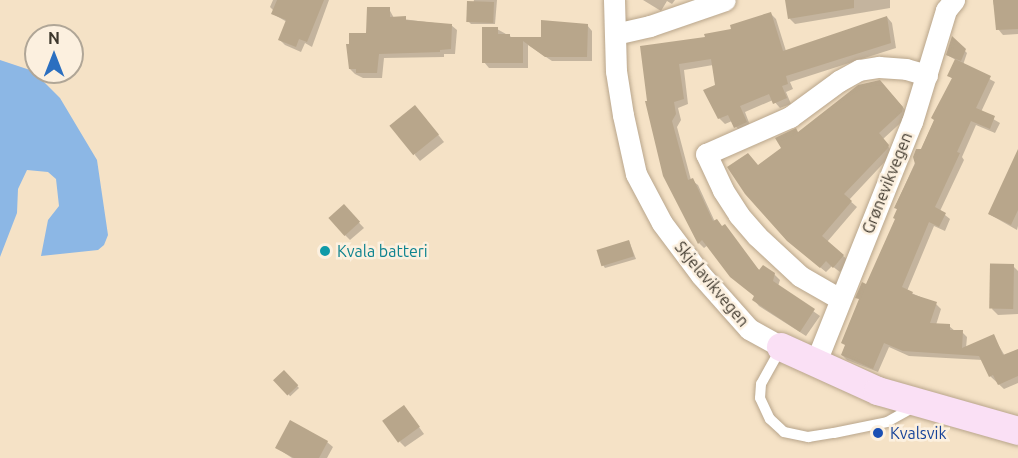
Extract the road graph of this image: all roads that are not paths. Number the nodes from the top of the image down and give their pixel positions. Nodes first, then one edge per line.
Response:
1 (614, 0) edge
2 (725, 0) edge
3 (954, 0) edge
4 (615, 34) junction
5 (927, 75) junction
6 (840, 299) junction
7 (781, 347) junction
8 (815, 364) junction
9 (921, 403) junction
10 (1018, 431) edge

1 - 4 street, Skjelavikvegen
2 - 4 street
3 - 5 street, Grønevikvegen
4 - 7 street, Skjelavikvegen
5 - 6 street, Grønevikvegen
5 - 6 street
6 - 8 street, Grønevikvegen
7 - 8 main road, Skjelavikvegen
7 - 9 lane
8 - 9 main road, Skjelavikvegen
9 - 10 main road, Skjelavikvegen

